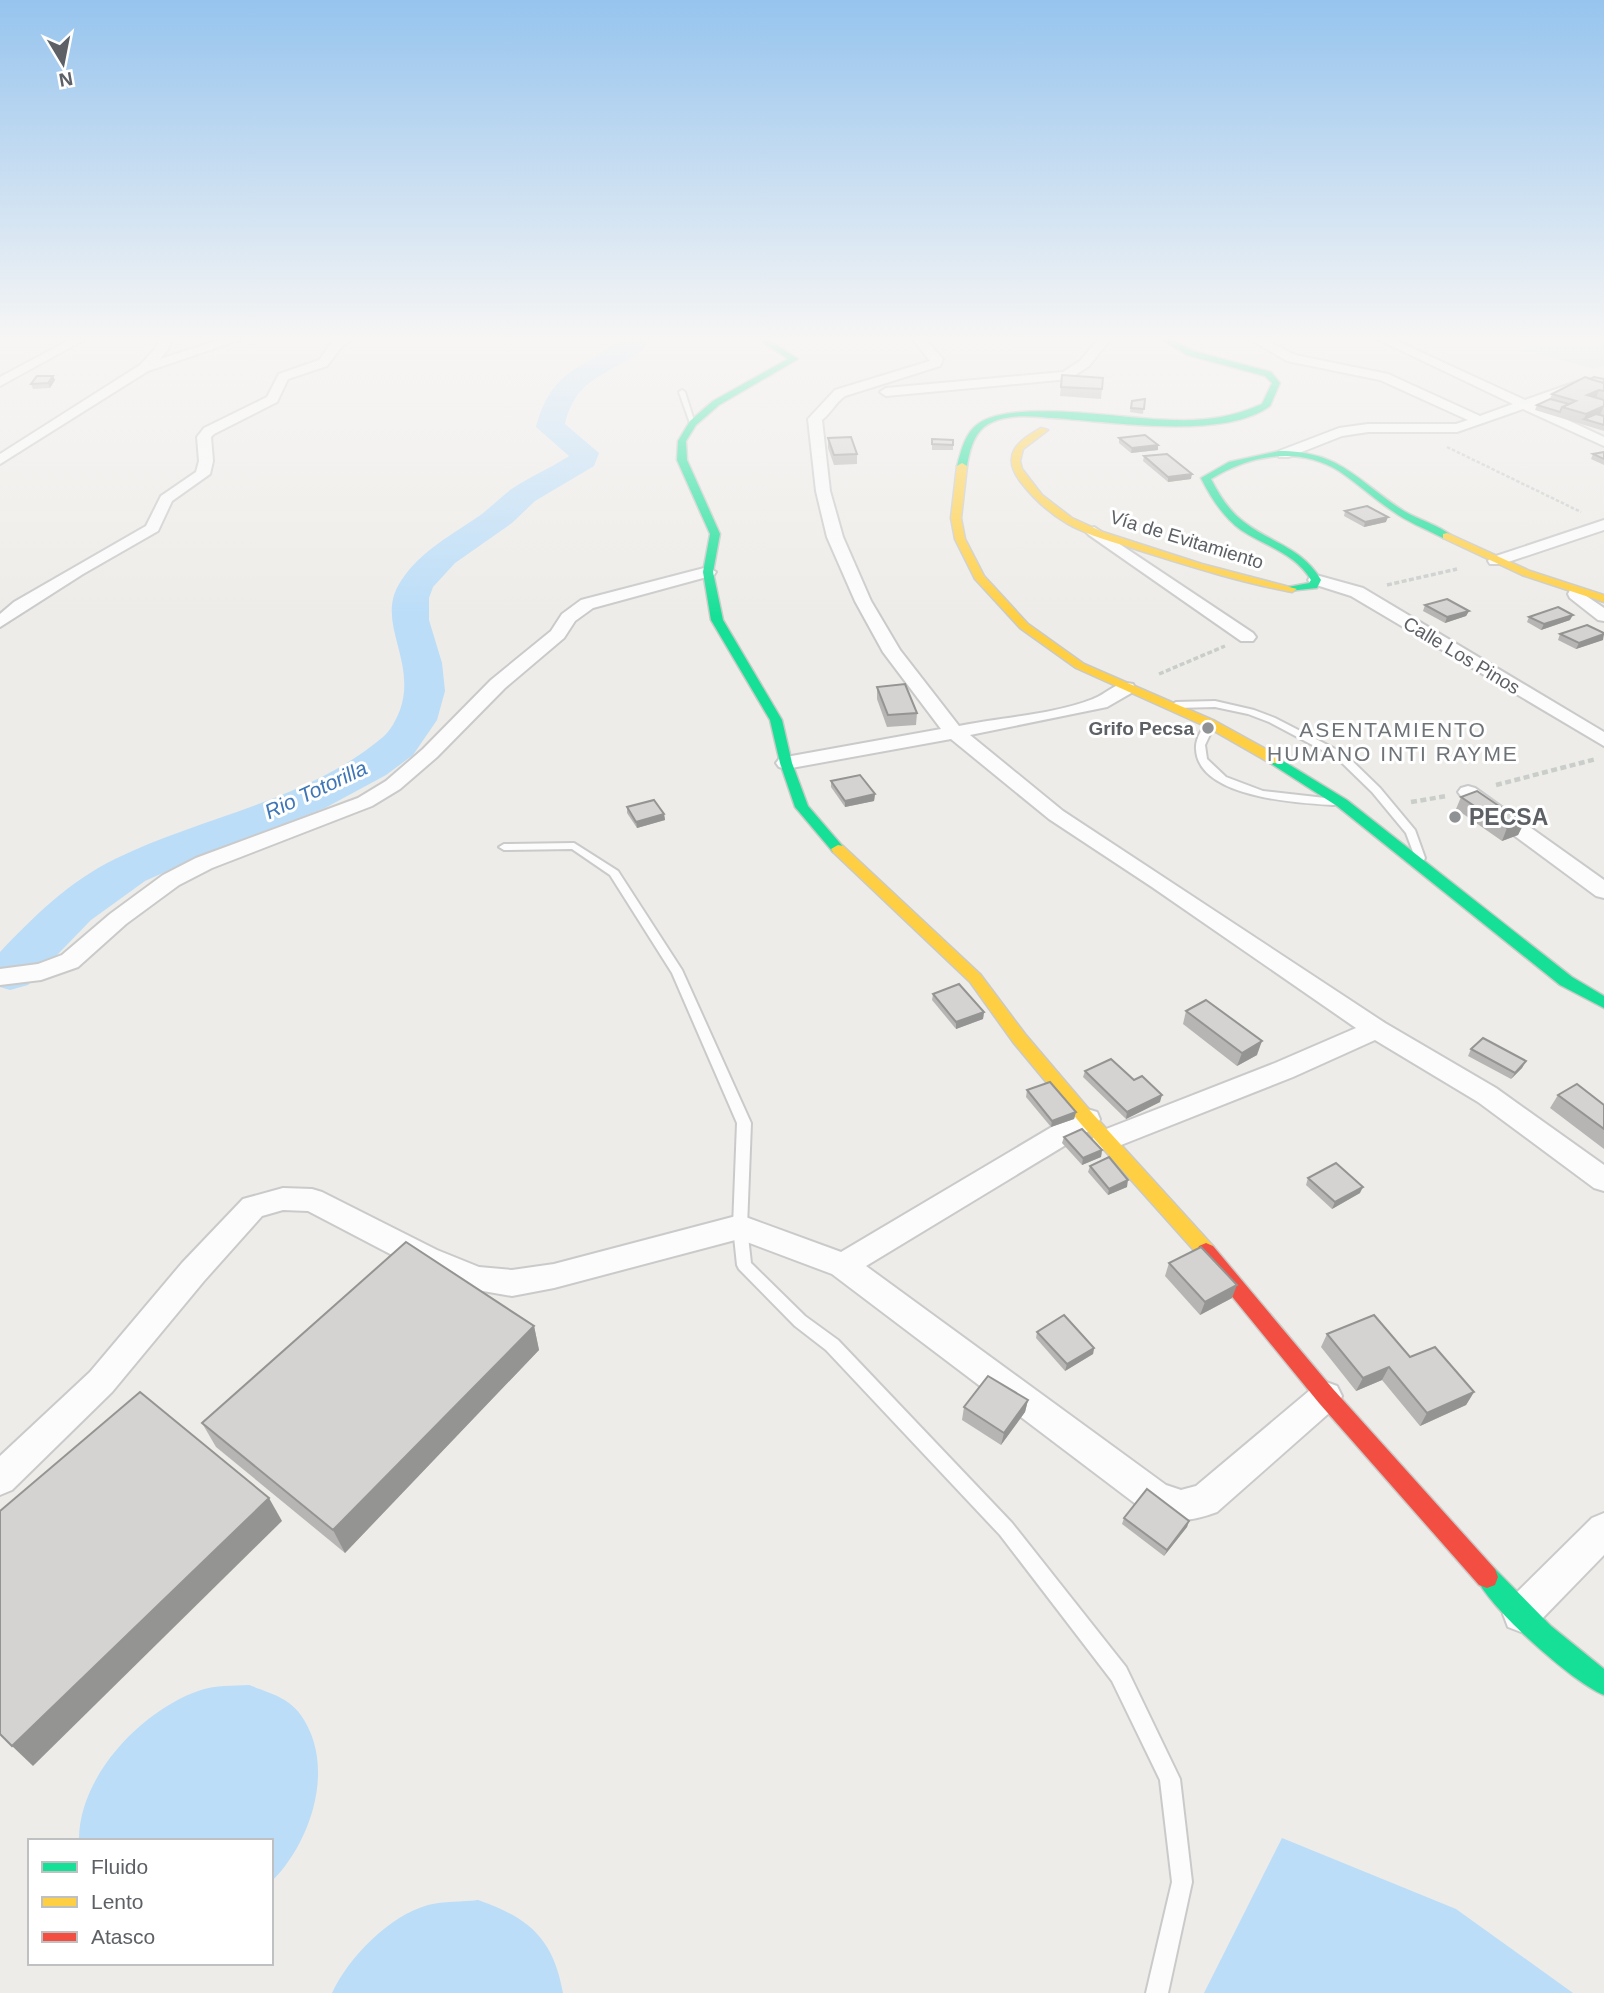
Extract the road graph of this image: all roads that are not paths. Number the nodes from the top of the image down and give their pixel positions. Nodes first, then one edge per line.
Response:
1 (47, 430) edge
2 (211, 430) edge
3 (689, 430) edge
4 (816, 430) edge
5 (977, 430) edge
6 (1044, 430) joint
7 (1353, 430) edge
8 (1577, 430) edge
9 (1604, 442) edge
10 (1284, 454) junction
11 (0, 460) edge
12 (1026, 482) junction
13 (1598, 521) edge
14 (1094, 532) junction
15 (1496, 561) junction
16 (708, 572) junction
17 (1316, 580) junction
18 (1576, 594) junction
19 (1604, 599) edge
20 (1604, 616) edge
21 (0, 622) edge
22 (1247, 637) road end
23 (1126, 688) junction
24 (1165, 705) junction
25 (1210, 724) junction
26 (954, 731) junction
27 (1604, 740) edge
28 (786, 763) junction
29 (1468, 792) edge
30 (1342, 803) junction
31 (504, 847) dead end
32 (1423, 868) junction
33 (1604, 891) edge
34 (0, 977) edge
35 (1604, 1003) edge
36 (1376, 1029) junction
37 (1097, 1130) junction
38 (1604, 1180) edge
39 (740, 1227) junction
40 (843, 1265) junction
41 (1326, 1396) junction
42 (0, 1479) edge
43 (1604, 1530) edge
44 (1521, 1614) junction
45 (1604, 1683) edge
46 (1157, 1993) edge

1 - 11 street
2 - 21 street
3 - 16 main road
4 - 26 street
5 - 23 main road
6 - 12 main road
6 - 12 main road
7 - 10 street
8 - 9 street
10 - 15 main road, Vía de Evitamiento
10 - 17 main road, Vía de Evitamiento
12 - 14 main road, Vía de Evitamiento
13 - 15 street
14 - 17 main road, Vía de Evitamiento
14 - 22 street
15 - 18 main road, Vía de Evitamiento
16 - 28 main road
16 - 34 street
17 - 27 street, Calle Los Pinos
18 - 19 main road, Vía de Evitamiento
18 - 20 street
23 - 24 main road
23 - 26 street
24 - 25 main road
24 - 32 lane
25 - 30 main road
25 - 30 lane
26 - 28 street
26 - 36 street
28 - 37 main road
29 - 33 street
30 - 32 main road
31 - 39 lane
32 - 35 main road
36 - 37 street
36 - 38 street
37 - 40 street
37 - 41 main road
39 - 40 street
39 - 42 street
39 - 46 lane
40 - 41 street
41 - 44 main road
43 - 44 street
44 - 45 main road

